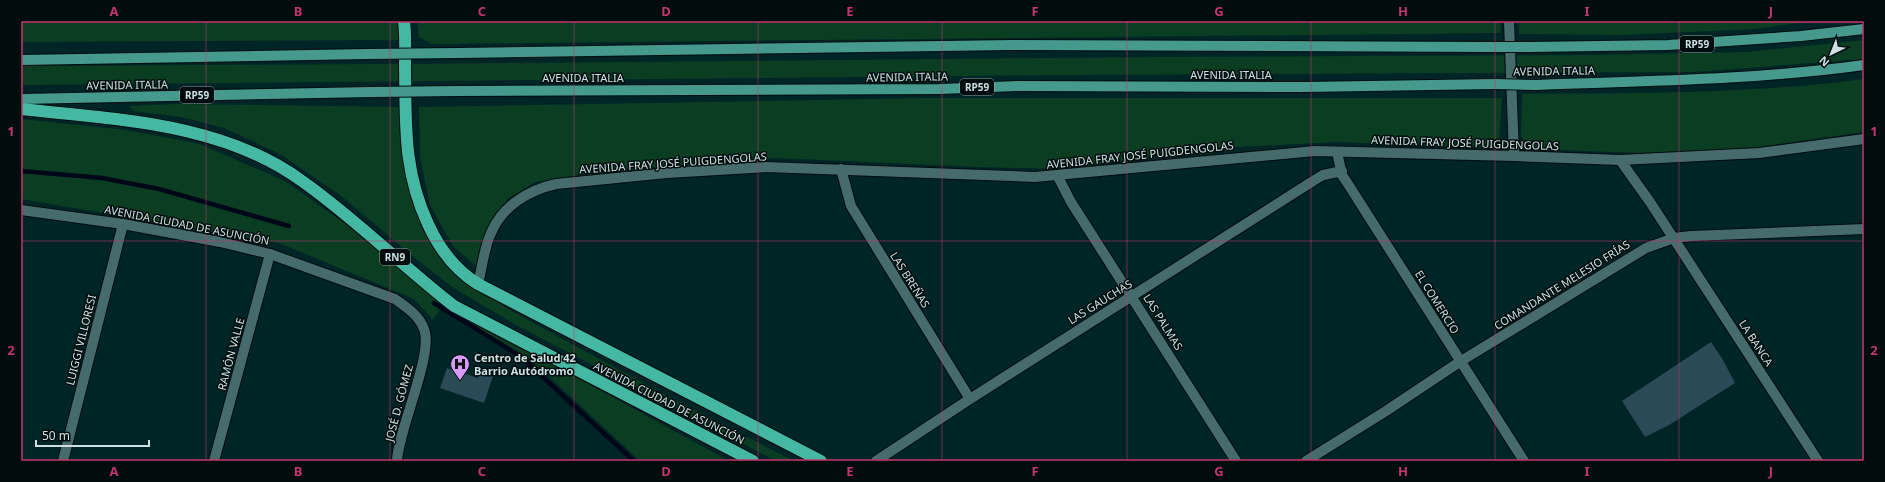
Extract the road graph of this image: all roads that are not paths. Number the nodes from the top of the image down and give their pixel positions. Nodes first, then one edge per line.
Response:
1 (404, 21) edge
2 (1509, 21) edge
3 (1864, 29) edge
4 (21, 60) edge
5 (1864, 65) edge
6 (21, 99) edge
7 (21, 109) edge
8 (1864, 139) edge
9 (1337, 152) junction
10 (1514, 156) junction
11 (1620, 160) junction
12 (841, 169) junction
13 (1342, 171) junction
14 (1058, 175) junction
15 (21, 210) edge
16 (123, 224) junction
17 (1864, 229) edge
18 (1674, 238) junction
19 (270, 254) junction
20 (478, 284) junction
21 (1132, 296) junction
22 (425, 352) joint
23 (1461, 361) junction
24 (970, 399) junction
25 (63, 461) edge
26 (214, 461) edge
27 (397, 461) edge
28 (754, 461) edge
29 (820, 461) edge
30 (876, 461) edge
31 (1236, 461) edge
32 (1306, 461) edge
33 (1524, 461) edge
34 (1818, 461) edge

1 - 20 highway, AVENIDA CIUDAD DE ASUNCIÓN
2 - 10 street
3 - 4 main road, RP59, bridge
5 - 6 main road, AVENIDA ITALIA / RP59, bridge
7 - 28 highway, AVENIDA CIUDAD DE ASUNCIÓN / RN9
8 - 11 street, AVENIDA FRAY JOSÉ PUIGDENGOLAS
9 - 10 street, AVENIDA FRAY JOSÉ PUIGDENGOLAS
9 - 13 street, EL COMERCIO
9 - 14 street, AVENIDA FRAY JOSÉ PUIGDENGOLAS
10 - 11 street, AVENIDA FRAY JOSÉ PUIGDENGOLAS
11 - 18 street, LA BANCA
12 - 14 street, AVENIDA FRAY JOSÉ PUIGDENGOLAS
12 - 20 street, AVENIDA FRAY JOSÉ PUIGDENGOLAS
12 - 24 street, LAS BREÑAS
13 - 21 street, LAS GAUCHAS
13 - 23 street, EL COMERCIO
14 - 21 street, LAS PALMAS
15 - 16 street, AVENIDA CIUDAD DE ASUNCIÓN
16 - 19 street, AVENIDA CIUDAD DE ASUNCIÓN
16 - 25 street, LUIGGI VILLORESI
17 - 18 street, COMANDANTE MELESIO FRÍAS
18 - 23 street, COMANDANTE MELESIO FRÍAS
18 - 34 street, LA BANCA
19 - 22 street, AVENIDA CIUDAD DE ASUNCIÓN
19 - 26 street, RAMÓN VALLE
20 - 29 highway, AVENIDA CIUDAD DE ASUNCIÓN
21 - 24 street, LAS GAUCHAS
21 - 31 street, LAS PALMAS
22 - 27 street, JOSÉ D. GÓMEZ
23 - 32 street, COMANDANTE MELESIO FRÍAS
23 - 33 street, EL COMERCIO
24 - 30 street, LAS GAUCHAS

